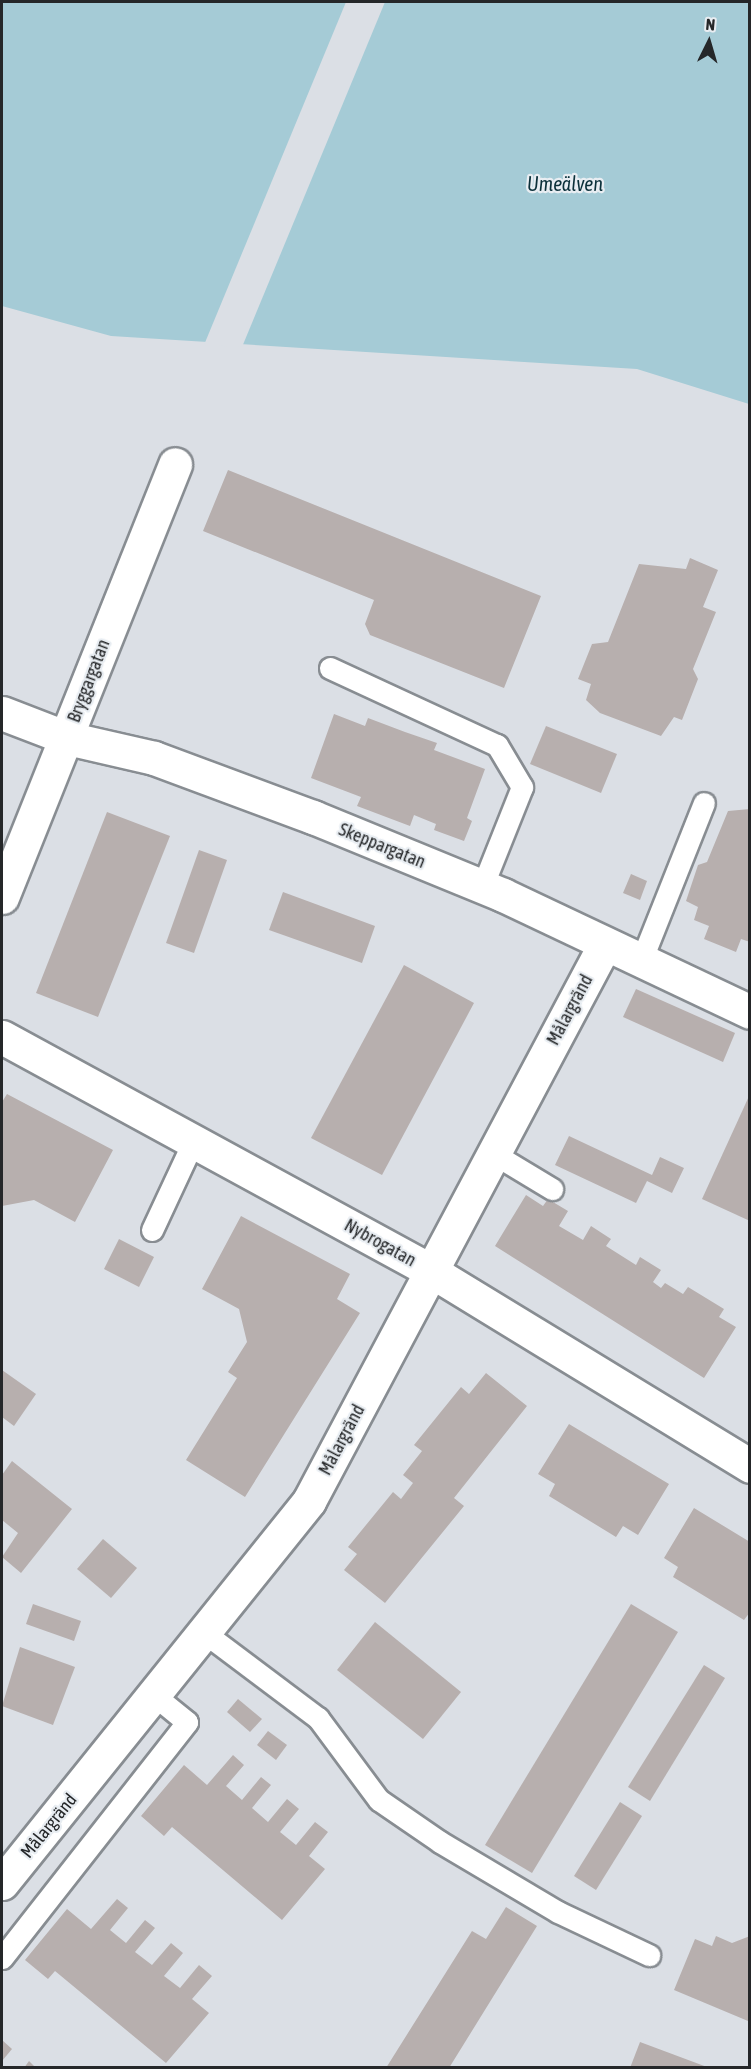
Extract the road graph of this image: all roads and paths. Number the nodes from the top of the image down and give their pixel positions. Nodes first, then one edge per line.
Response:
1 (175, 464) dead end
2 (330, 668) dead end
3 (2, 712) edge
4 (67, 738) junction
5 (704, 803) dead end
6 (482, 886) junction
7 (2, 897) edge
8 (605, 944) junction
9 (641, 961) junction
10 (750, 1012) edge
11 (2, 1037) edge
12 (193, 1142) junction
13 (494, 1154) junction
14 (552, 1189) dead end
15 (152, 1230) dead end
16 (431, 1271) junction
17 (750, 1466) edge
18 (206, 1634) junction
19 (155, 1696) junction
20 (2, 1883) edge
21 (650, 1955) dead end
22 (2, 1959) edge

1 - 4 street, Bryggargatan
2 - 6 lane
3 - 4 street, Skeppargatan
4 - 6 street, Skeppargatan
4 - 7 street, Bryggargatan
5 - 9 lane
6 - 8 street, Skeppargatan
8 - 9 street, Skeppargatan
8 - 13 street, Målargränd
9 - 10 street, Skeppargatan
11 - 12 street, Nybrogatan
12 - 15 lane
12 - 16 street, Nybrogatan
13 - 14 lane
13 - 16 street, Målargränd
16 - 17 street, Nybrogatan
16 - 18 street, Målargränd
18 - 19 street, Målargränd
18 - 21 lane
19 - 20 street, Målargränd
19 - 22 lane

